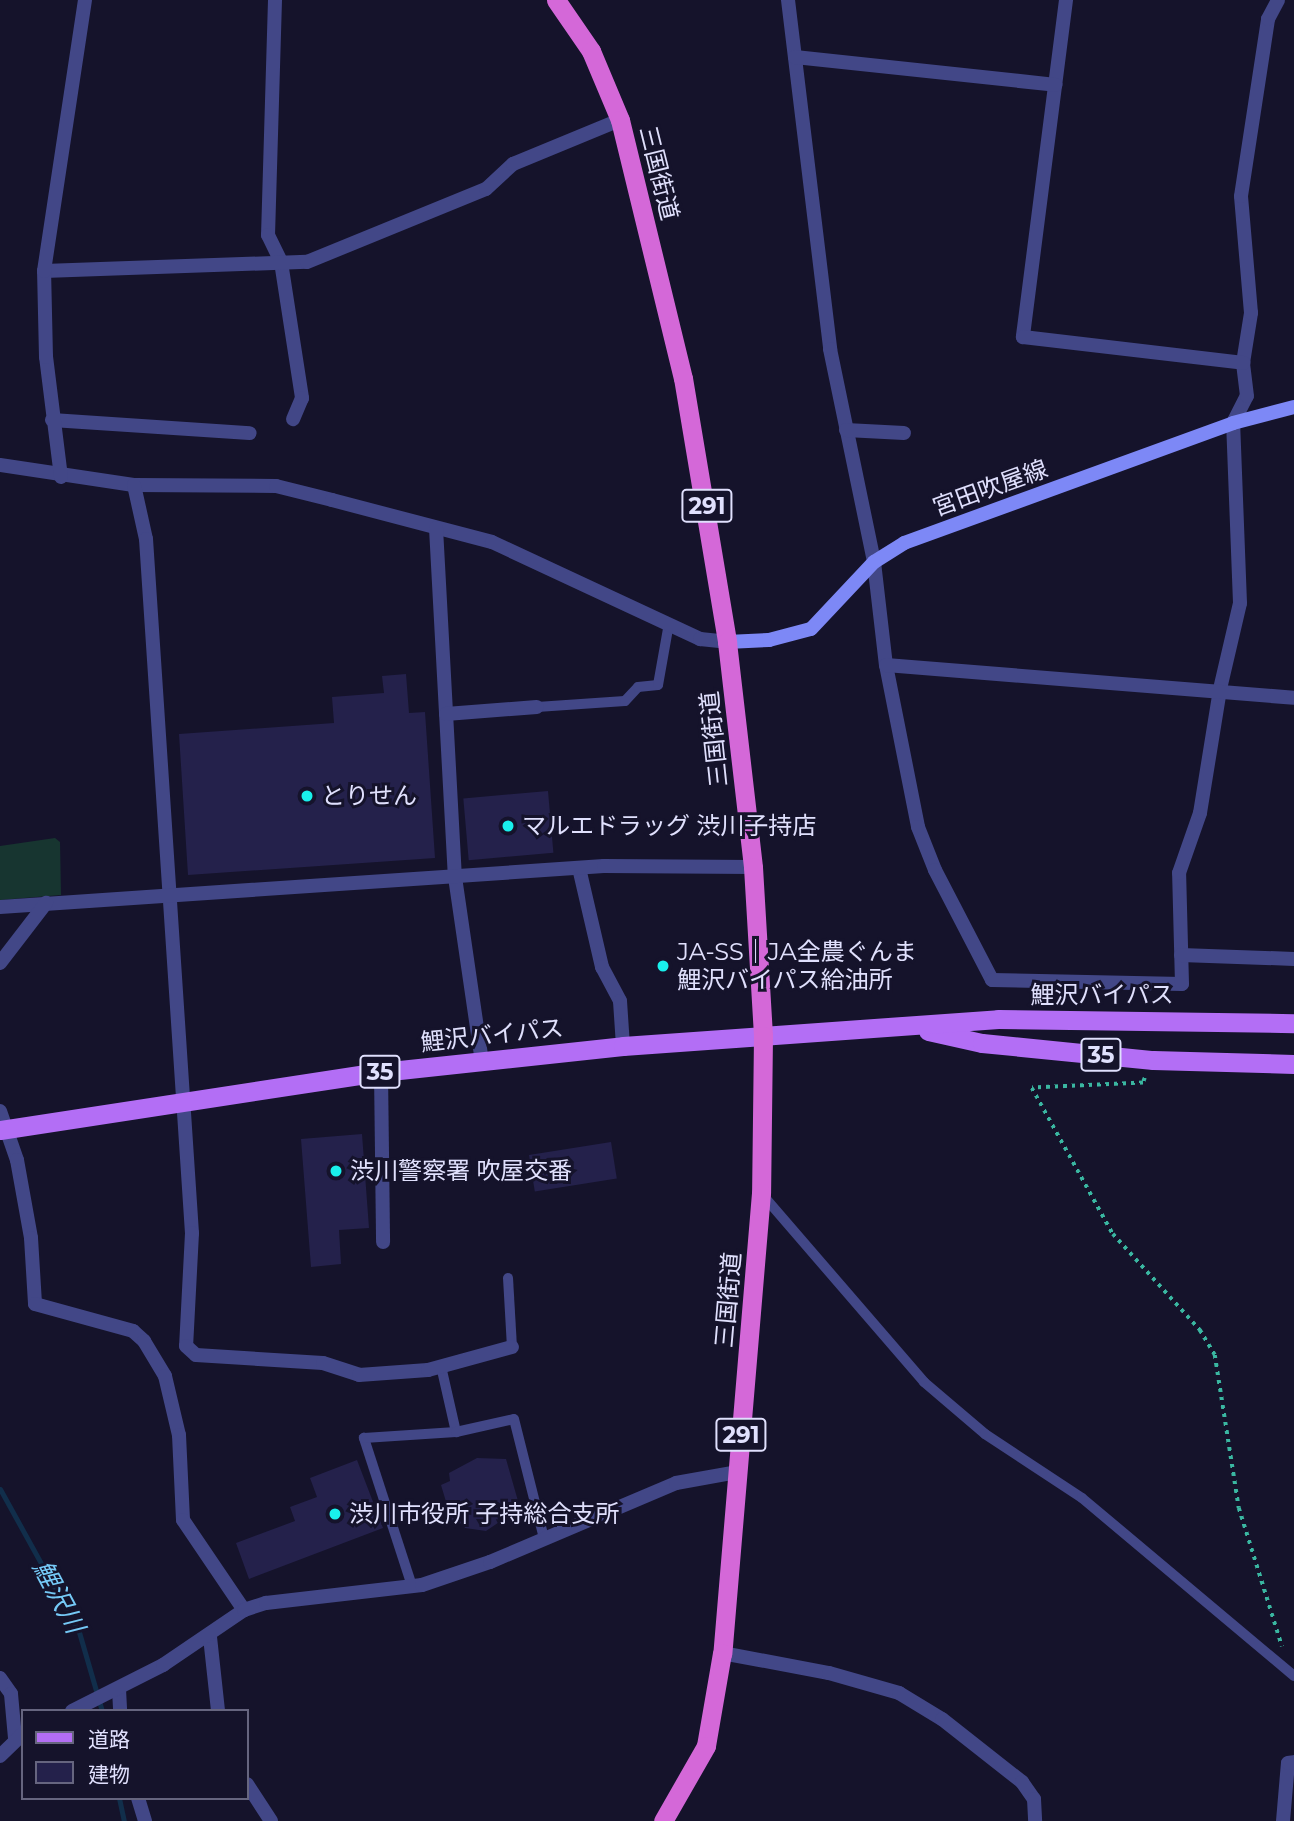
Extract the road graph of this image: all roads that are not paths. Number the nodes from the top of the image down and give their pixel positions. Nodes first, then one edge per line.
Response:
1 (85, 0) edge
2 (275, 0) edge
3 (556, 0) edge
4 (788, 0) edge
5 (1066, 0) edge
6 (1278, 0) edge
7 (795, 57) junction
8 (1055, 85) junction
9 (620, 120) junction
10 (281, 262) junction
11 (44, 271) junction
12 (1243, 363) junction
13 (1294, 407) edge
14 (293, 419) dead end
15 (52, 420) junction
16 (1233, 423) junction
17 (846, 430) junction
18 (250, 433) dead end
19 (904, 433) dead end
20 (0, 465) edge
21 (61, 477) junction
22 (134, 485) junction
23 (436, 528) junction
24 (874, 562) junction
25 (669, 623) junction
26 (727, 642) junction
27 (886, 665) junction
28 (1220, 689) junction
29 (1294, 698) edge
30 (537, 707) joint
31 (446, 714) junction
32 (753, 867) junction
33 (579, 868) junction
34 (455, 877) junction
35 (171, 896) junction
36 (46, 903) junction
37 (0, 907) edge
38 (1181, 955) junction
39 (1294, 959) edge
40 (0, 963) edge
41 (1294, 1023) edge
42 (909, 1027) junction
43 (763, 1035) junction
44 (623, 1046) junction
45 (482, 1061) junction
46 (1294, 1064) edge
47 (381, 1072) junction
48 (183, 1099) junction
49 (2, 1123) edge
50 (761, 1193) junction
51 (383, 1242) dead end
52 (508, 1278) dead end
53 (512, 1347) joint
54 (441, 1366) junction
55 (456, 1432) junction
56 (738, 1472) junction
57 (544, 1538) junction
58 (412, 1586) junction
59 (243, 1610) junction
60 (209, 1637) junction
61 (722, 1653) junction
62 (1291, 1672) edge
63 (0, 1678) edge
64 (115, 1691) junction
65 (75, 1709) edge
66 (120, 1709) edge
67 (218, 1709) edge
68 (19, 1736) edge
69 (0, 1756) edge
70 (1294, 1762) edge
71 (248, 1786) edge
72 (139, 1800) edge
73 (145, 1821) edge
74 (271, 1821) edge
75 (663, 1821) edge
76 (1035, 1821) edge
77 (1283, 1821) edge

1 - 11 street
2 - 10 street
3 - 9 highway, 三国街道 / 291
4 - 7 street
5 - 8 street
6 - 12 street
7 - 8 street
7 - 17 street
8 - 12 street
9 - 10 street
9 - 26 highway, 三国街道 / 291
10 - 11 street
10 - 14 street
11 - 15 street
12 - 16 street
13 - 16 main road, 宮田吹屋線
15 - 18 street
15 - 21 street
16 - 24 main road, 宮田吹屋線
16 - 28 street
17 - 19 street
17 - 24 street
20 - 21 street
21 - 22 street
22 - 23 street
22 - 35 street
23 - 25 street
23 - 31 street
24 - 26 main road, 宮田吹屋線
24 - 27 street
25 - 26 street
25 - 30 lane
26 - 32 highway, 三国街道 / 291
27 - 28 street
27 - 38 street
28 - 29 street
28 - 38 street
30 - 31 street
31 - 34 street
32 - 33 street
32 - 43 highway, 三国街道 / 291
33 - 34 street
33 - 44 street
34 - 35 street
34 - 45 street
35 - 36 street
35 - 48 street
36 - 37 street
36 - 40 street
38 - 39 street
41 - 42 main road, 鯉沢バイパス / 35
42 - 43 main road, 鯉沢バイパス / 35
42 - 46 main road, 鯉沢バイパス / 35
43 - 44 main road, 鯉沢バイパス / 35
43 - 50 highway, 三国街道 / 291
44 - 45 main road, 鯉沢バイパス / 35
45 - 47 main road, 鯉沢バイパス / 35
47 - 48 main road, 鯉沢バイパス / 35
47 - 51 street
48 - 49 main road, 鯉沢バイパス / 35
48 - 54 street
49 - 59 street
50 - 56 highway, 三国街道 / 291
50 - 62 lane
52 - 53 lane
53 - 54 street
54 - 55 lane
55 - 57 lane
55 - 58 lane
56 - 57 street
56 - 61 highway, 三国街道 / 291
57 - 58 street
58 - 59 street
59 - 60 street
60 - 64 street
60 - 67 street
61 - 75 highway, 三国街道 / 291
61 - 76 street
63 - 68 street
64 - 65 street
64 - 66 street
68 - 69 street
70 - 77 street
71 - 74 street
72 - 73 street

